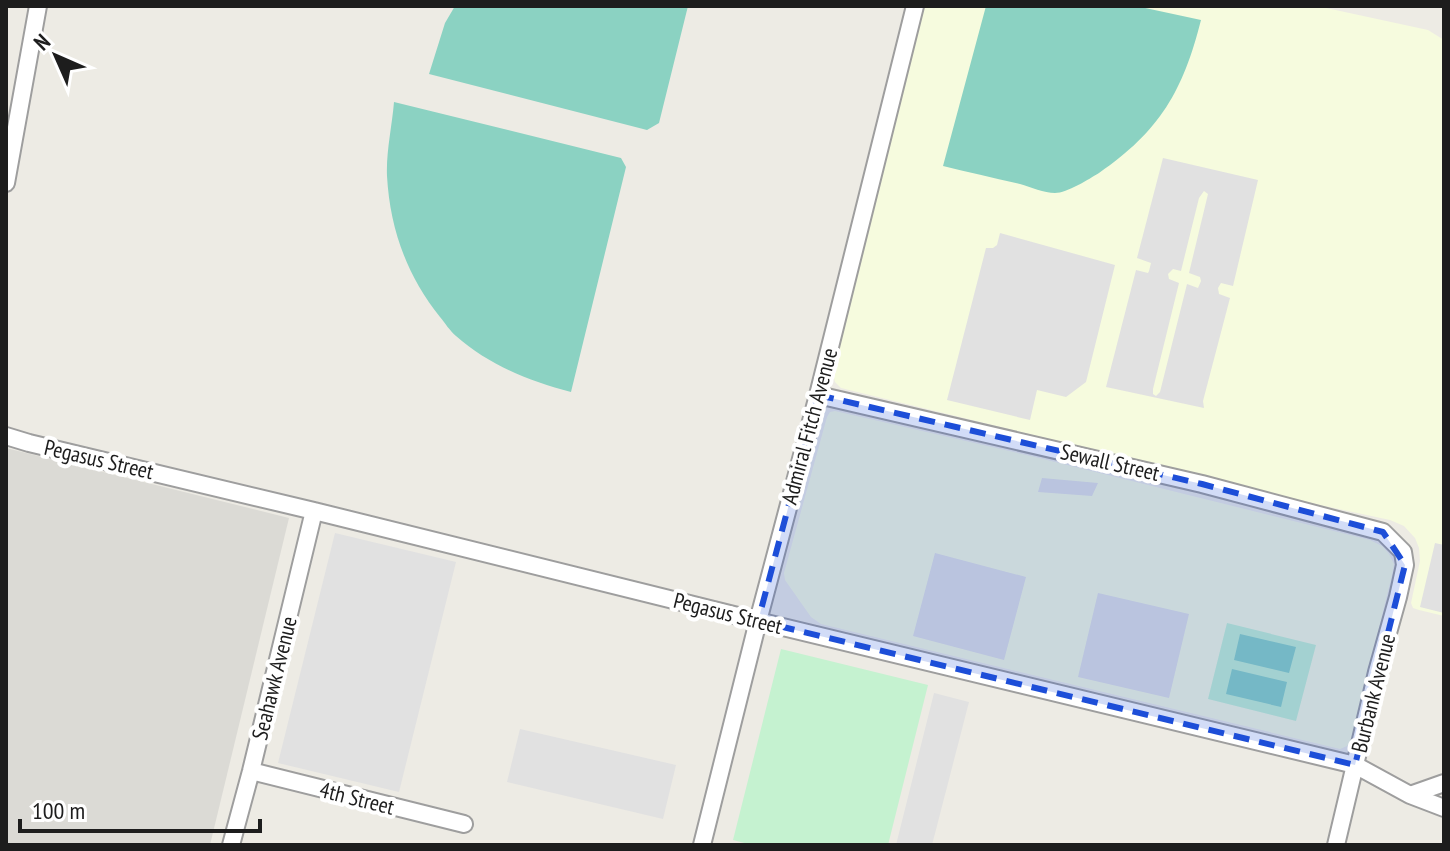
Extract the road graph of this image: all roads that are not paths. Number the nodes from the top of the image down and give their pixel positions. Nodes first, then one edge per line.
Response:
1 (38, 6) edge
2 (915, 6) edge
3 (6, 183) edge
4 (818, 395) junction
5 (6, 436) edge
6 (314, 511) junction
7 (1397, 544) joint
8 (758, 621) junction
9 (1355, 765) junction
10 (251, 771) junction
11 (1444, 783) edge
12 (1410, 795) junction
13 (1444, 808) edge
14 (464, 824) dead end
15 (231, 845) edge
16 (702, 845) edge
17 (1336, 845) edge

1 - 3 street
2 - 4 street, Admiral Fitch Avenue
4 - 7 street, Sewall Street
4 - 8 street, Admiral Fitch Avenue
5 - 6 street, Pegasus Street
6 - 8 street, Pegasus Street
6 - 10 street, Seahawk Avenue
7 - 9 street, Burbank Avenue
8 - 9 street, Pegasus Street
8 - 16 street, Admiral Fitch Avenue
9 - 12 street, Pegasus Street
9 - 17 street, Burbank Avenue
10 - 14 street, 4th Street
10 - 15 street, Seahawk Avenue
11 - 12 street
12 - 13 street, Pegasus Street

